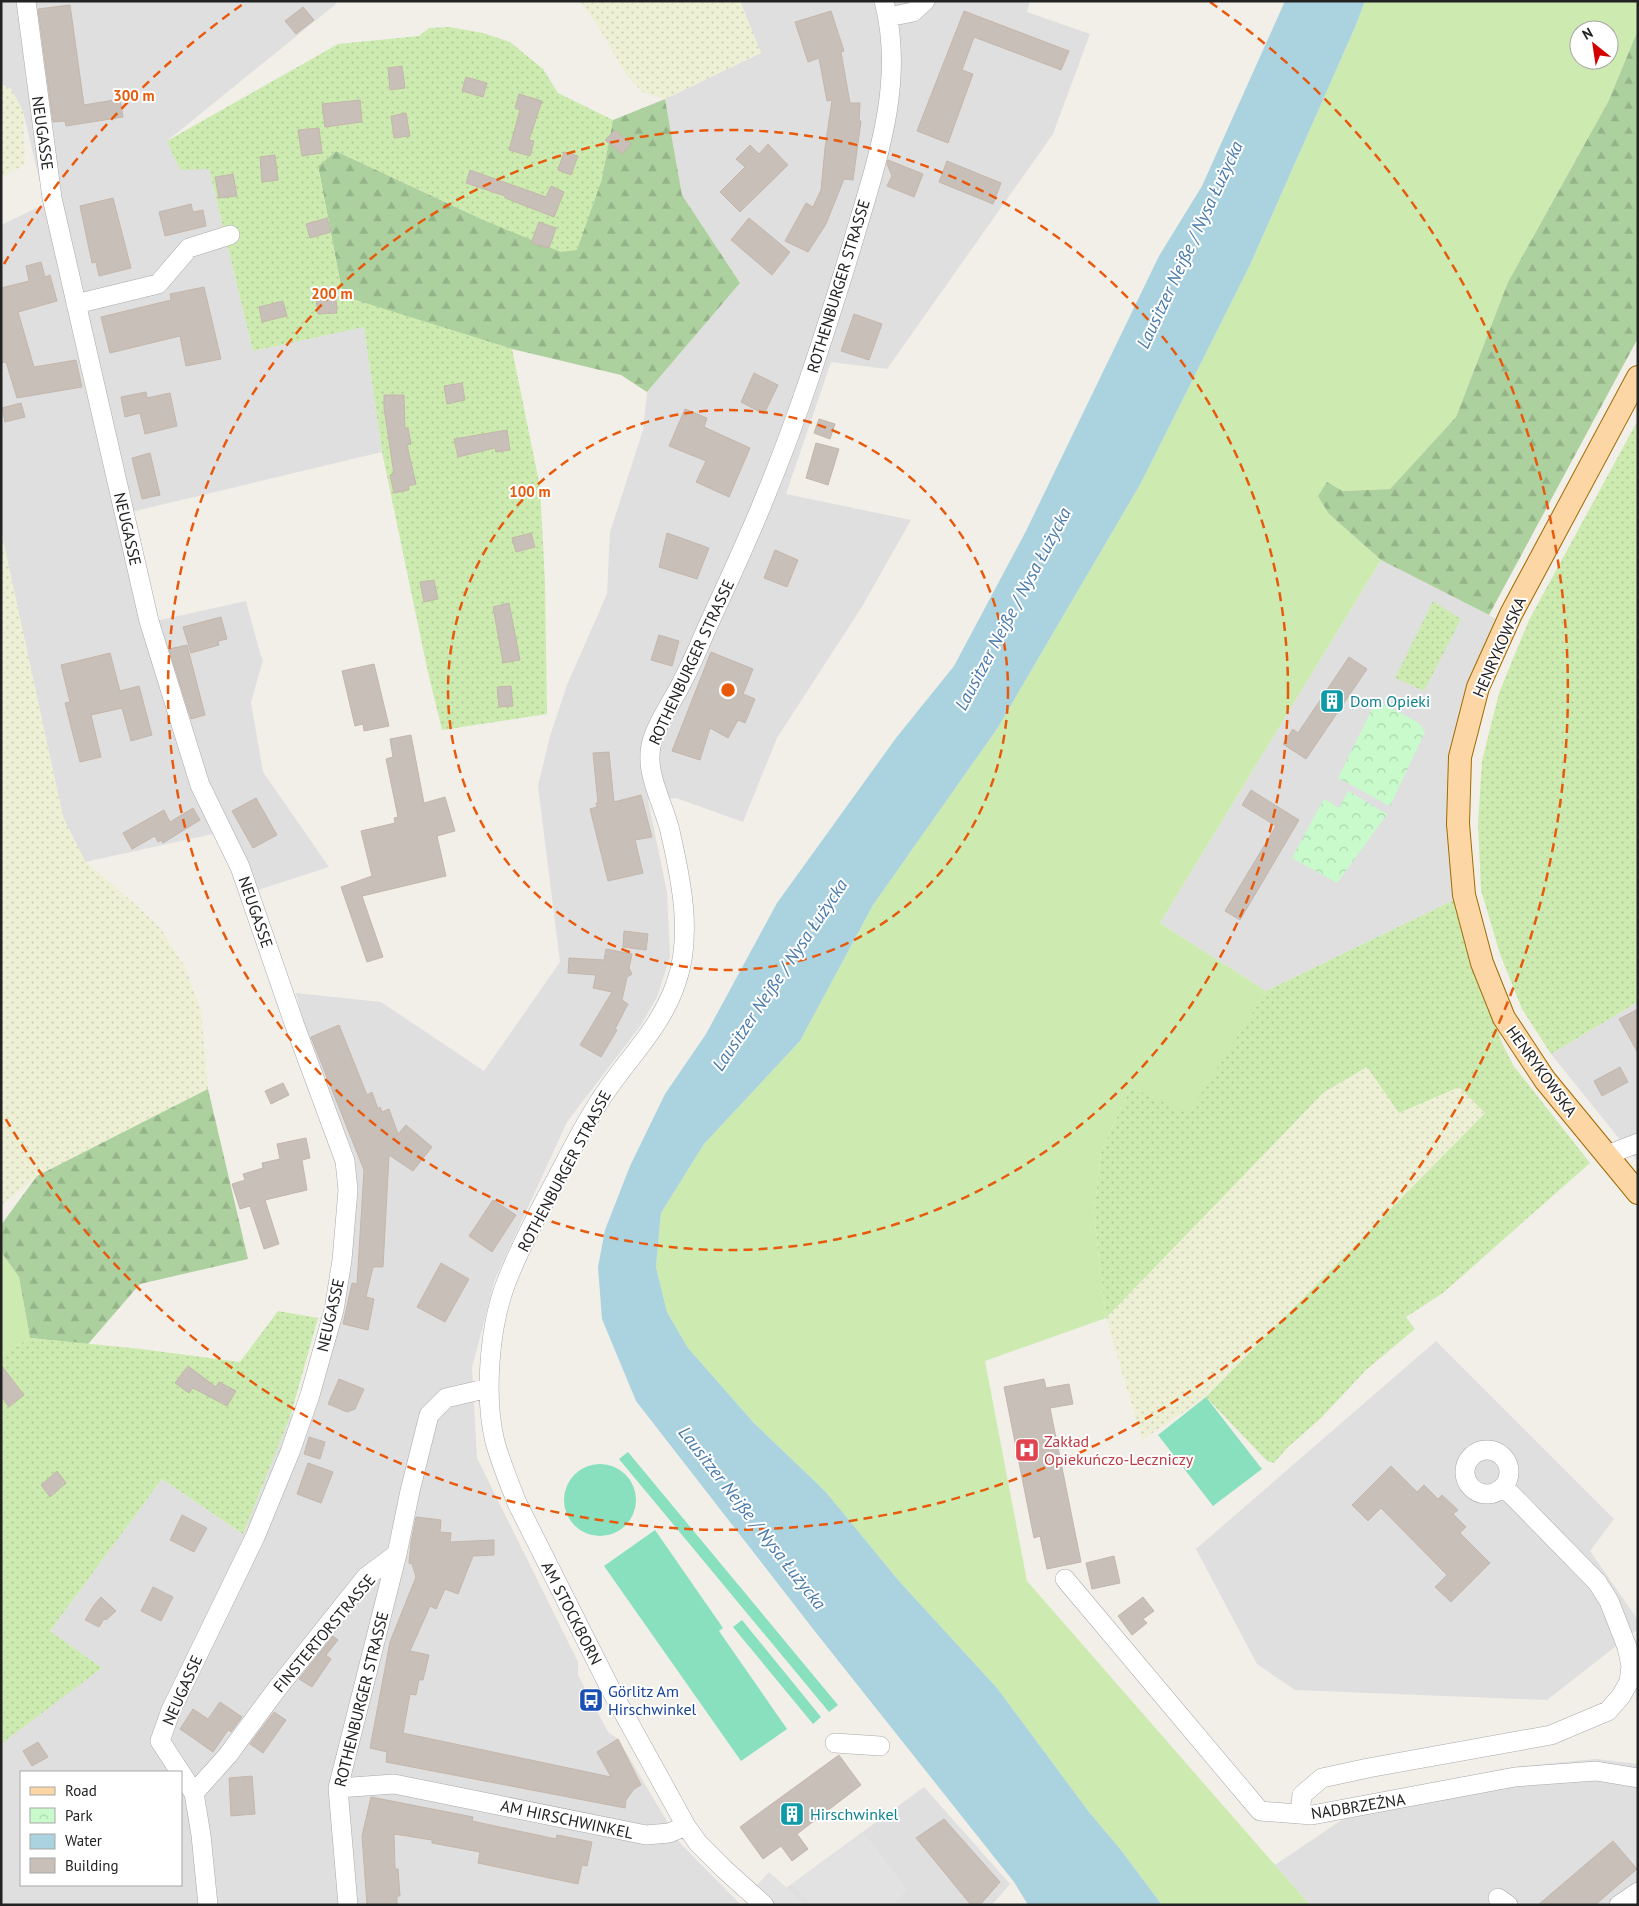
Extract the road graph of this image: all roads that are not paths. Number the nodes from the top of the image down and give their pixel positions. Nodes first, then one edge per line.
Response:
1 (26, 1) edge
2 (925, 1) edge
3 (886, 9) edge
4 (230, 234) dead end
5 (76, 304) junction
6 (1638, 377) edge
7 (1638, 1143) edge
8 (1607, 1155) junction
9 (1638, 1193) edge
10 (489, 1388) junction
11 (1504, 1487) dead end
12 (397, 1554) junction
13 (1065, 1580) dead end
14 (835, 1743) dead end
15 (880, 1746) dead end
16 (180, 1771) edge
17 (182, 1775) edge
18 (1638, 1778) edge
19 (338, 1788) junction
20 (194, 1793) junction
21 (1300, 1814) junction
22 (686, 1826) junction
23 (1638, 1892) edge
24 (208, 1905) edge
25 (348, 1905) edge
26 (764, 1905) edge
27 (1620, 1905) edge

1 - 5 street, NEUGASSE
2 - 3 street
3 - 10 street, ROTHENBURGER STRASSE
4 - 5 street
5 - 16 street, NEUGASSE
6 - 8 main road, HENRYKOWSKA
7 - 8 street
8 - 9 main road, HENRYKOWSKA
10 - 12 street
10 - 22 street, AM STOCKBORN
11 - 21 street
12 - 19 street, ROTHENBURGER STRASSE
12 - 20 street, FINSTERTORSTRASSE
13 - 21 street, NADBRZEŻNA
14 - 15 street
17 - 20 street, NEUGASSE
18 - 21 street, NADBRZEŻNA
19 - 22 street, AM HIRSCHWINKEL
19 - 25 street, ROTHENBURGER STRASSE
20 - 24 street
22 - 26 street
23 - 27 street

